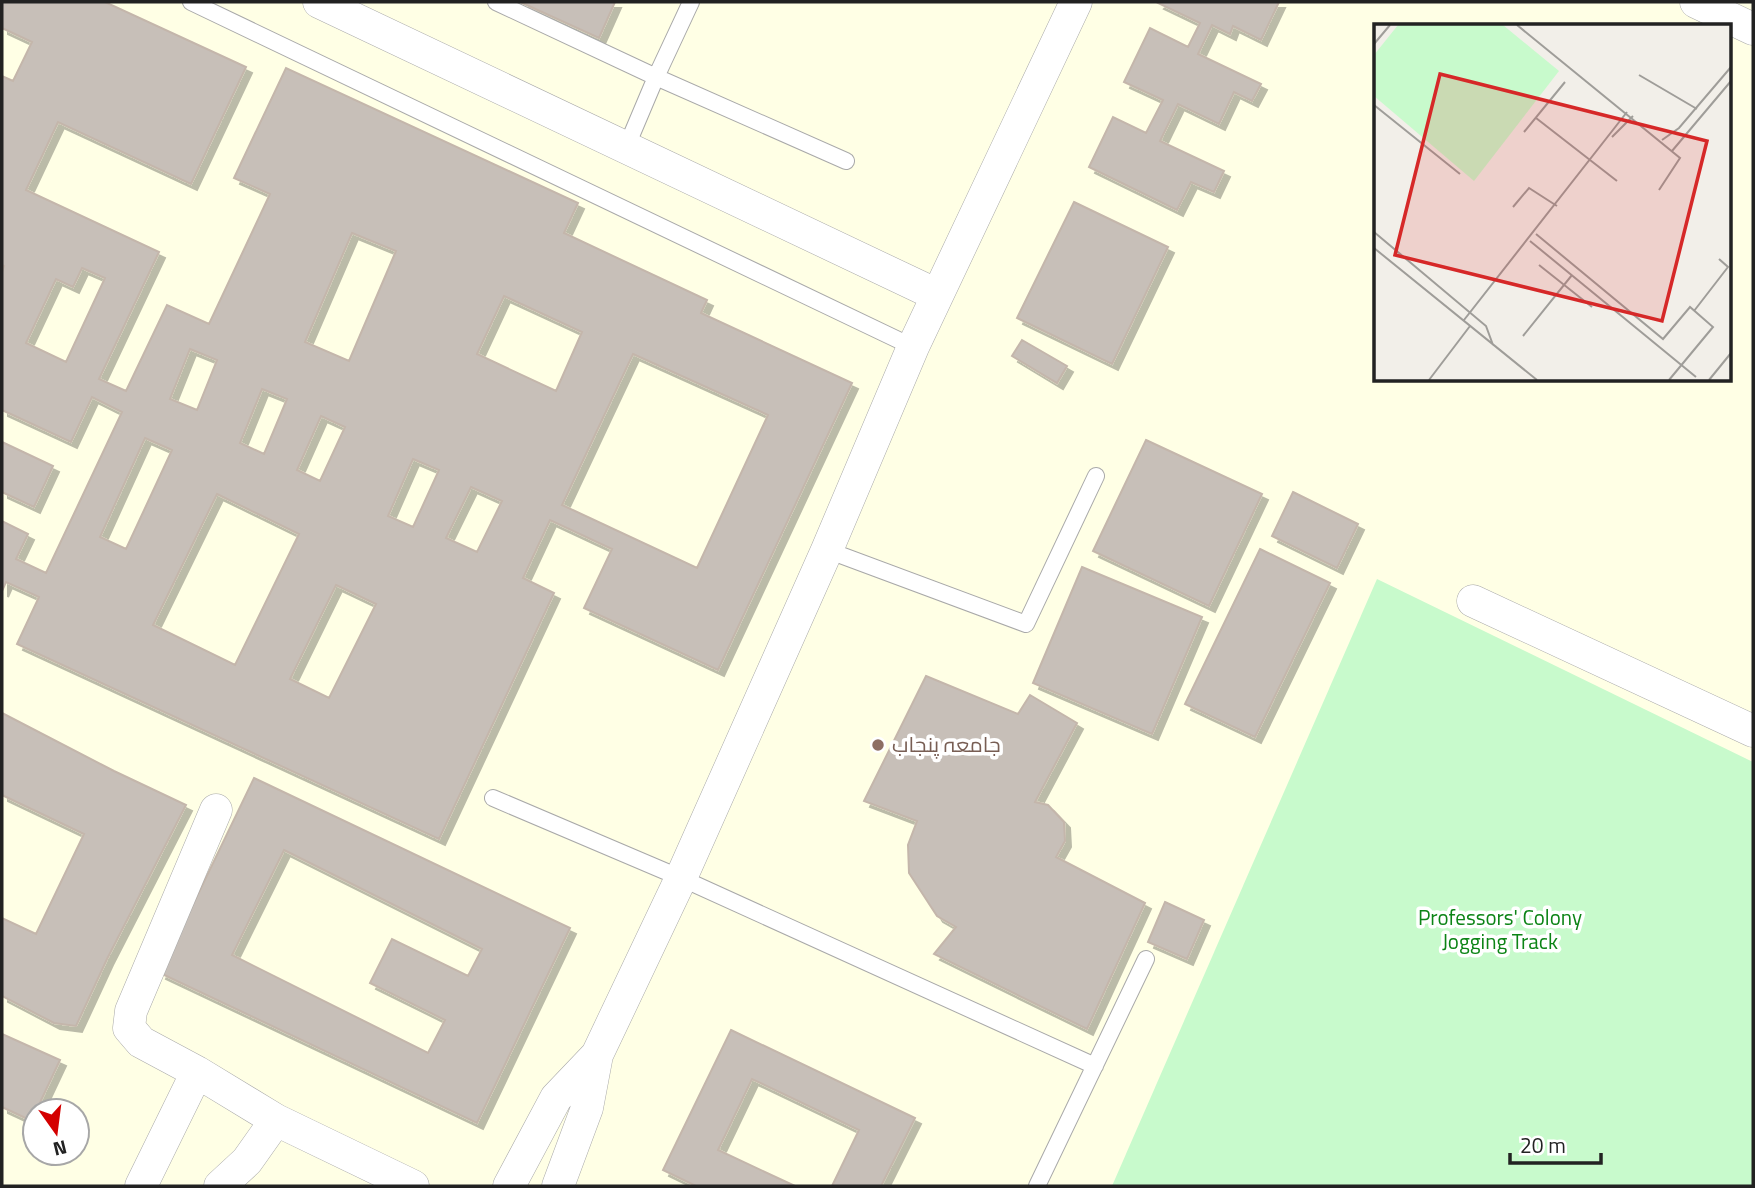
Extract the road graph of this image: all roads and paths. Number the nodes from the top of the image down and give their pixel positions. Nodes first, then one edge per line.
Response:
1 (191, 2) edge
2 (319, 2) edge
3 (496, 2) edge
4 (691, 2) edge
5 (1076, 2) edge
6 (1696, 2) edge
7 (1753, 29) edge
8 (656, 77) junction
9 (626, 148) junction
10 (846, 161) dead end
11 (937, 295) junction
12 (913, 347) junction
13 (1096, 477) dead end
14 (827, 551) junction
15 (1473, 601) dead end
16 (1753, 731) edge
17 (493, 798) dead end
18 (216, 810) dead end
19 (681, 878) junction
20 (1146, 959) dead end
21 (597, 1055) junction
22 (1095, 1066) junction
23 (197, 1073) junction
24 (276, 1120) junction
25 (141, 1186) edge
26 (220, 1186) edge
27 (413, 1186) edge
28 (509, 1186) edge
29 (558, 1186) edge
30 (1037, 1186) edge

1 - 12 lane
2 - 9 street
3 - 8 lane
4 - 8 lane
5 - 11 street
6 - 7 street
8 - 9 lane
8 - 10 lane
9 - 11 street
11 - 12 street
12 - 14 street
13 - 14 lane
14 - 19 street
15 - 16 street
17 - 19 lane
18 - 23 street
19 - 21 street
19 - 22 lane
20 - 22 lane
21 - 28 street
21 - 29 street
22 - 30 lane
23 - 24 street
23 - 25 street
24 - 26 street
24 - 27 street

